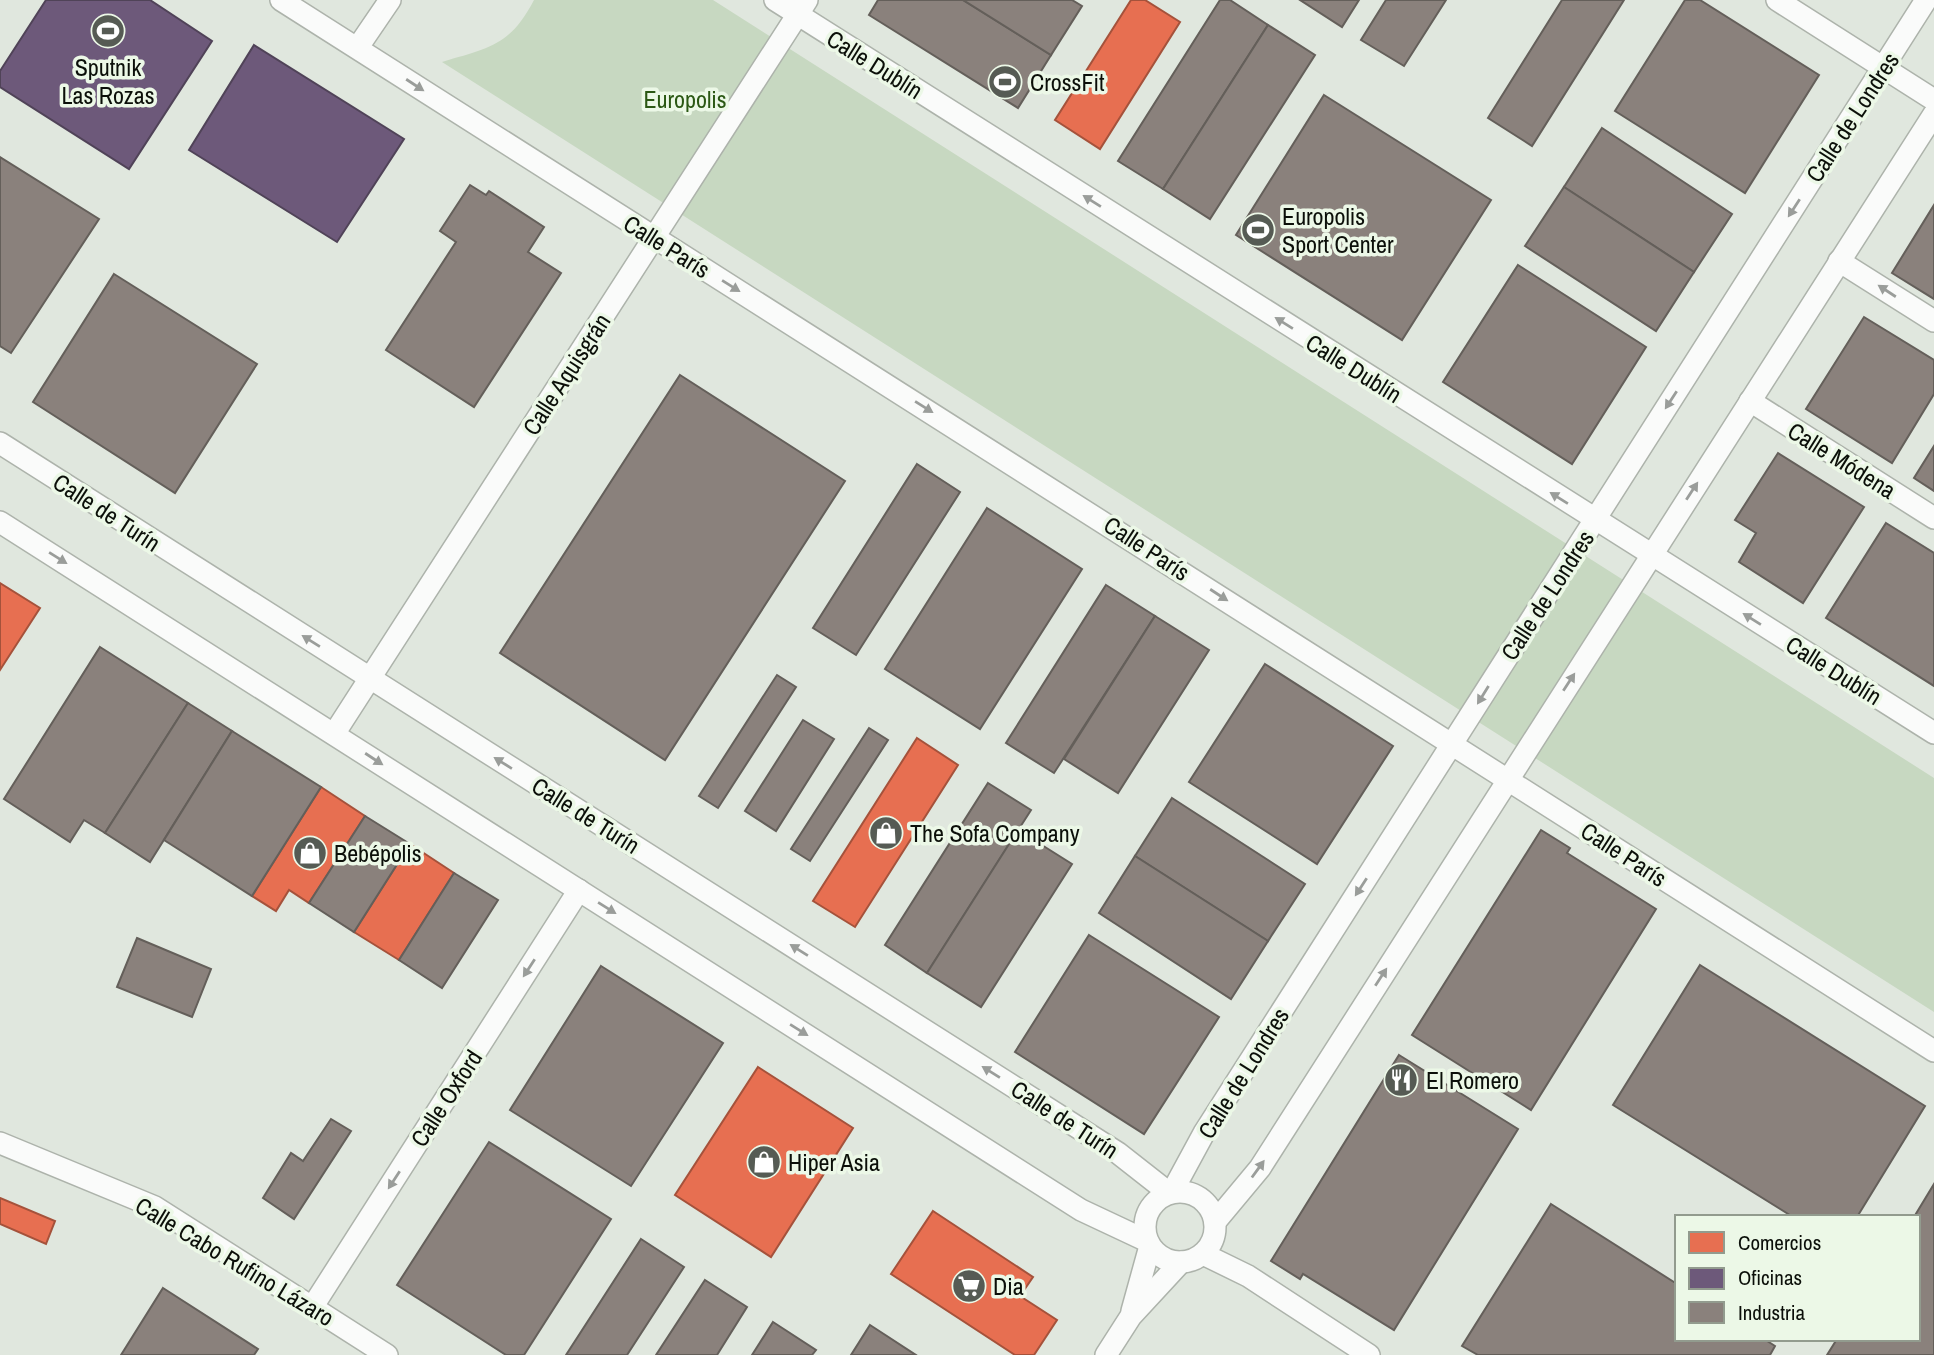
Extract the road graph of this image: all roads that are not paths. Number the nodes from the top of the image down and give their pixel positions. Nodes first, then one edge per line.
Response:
1 (281, 0) edge
2 (390, 0) edge
3 (775, 0) edge
4 (1777, 0) edge
5 (1926, 0) edge
6 (803, 7) edge
7 (358, 47) junction
8 (1883, 68) junction
9 (1934, 100) edge
10 (1934, 114) edge
11 (654, 238) junction
12 (1839, 261) junction
13 (1934, 321) edge
14 (1750, 401) junction
15 (0, 443) edge
16 (1934, 518) edge
17 (1594, 521) junction
18 (0, 522) edge
19 (1650, 556) junction
20 (370, 678) junction
21 (1934, 733) edge
22 (334, 734) junction
23 (1452, 744) junction
24 (1507, 779) junction
25 (579, 890) junction
26 (1934, 1051) edge
27 (0, 1143) edge
28 (1170, 1192) junction
29 (1215, 1228) junction
30 (1149, 1243) junction
31 (1203, 1254) junction
32 (1181, 1262) junction
33 (1248, 1276) junction
34 (313, 1306) junction
35 (1131, 1316) junction
36 (387, 1355) edge
37 (1106, 1355) edge
38 (1369, 1355) edge

1 - 7 street, Calle París
2 - 7 street
3 - 6 street, Calle Dublín
4 - 8 street
5 - 8 street, Calle de Londres
6 - 11 street, Calle Aquisgrán
17 -> 6 street, Calle Dublín
7 -> 11 street, Calle París
8 - 9 street
8 -> 17 street, Calle de Londres
10 - 12 street
11 - 20 street, Calle Aquisgrán
11 -> 23 street, Calle París
13 -> 12 street
12 - 14 street
14 - 16 street, Calle Módena
19 -> 14 street
20 -> 15 street, Calle de Turín
17 - 19 street, Calle Dublín
17 -> 23 street, Calle de Londres
18 -> 22 street
21 -> 19 street, Calle Dublín
24 -> 19 street
20 - 22 street, Calle Aquisgrán
28 -> 20 street, Calle de Turín
22 -> 25 street
23 - 24 street, Calle París
23 -> 28 street, Calle de Londres
24 - 26 street, Calle París
29 -> 24 street
25 -> 30 street
25 -> 34 street, Calle Oxford
27 - 34 street, Calle Cabo Rufino Lázaro
28 - 29 street
28 - 30 street
29 - 31 street
29 - 33 street
30 - 32 street
30 - 35 street
31 - 32 street
31 - 33 street
32 - 35 street
33 - 38 street
34 - 36 street, Calle Cabo Rufino Lázaro
35 - 37 street

